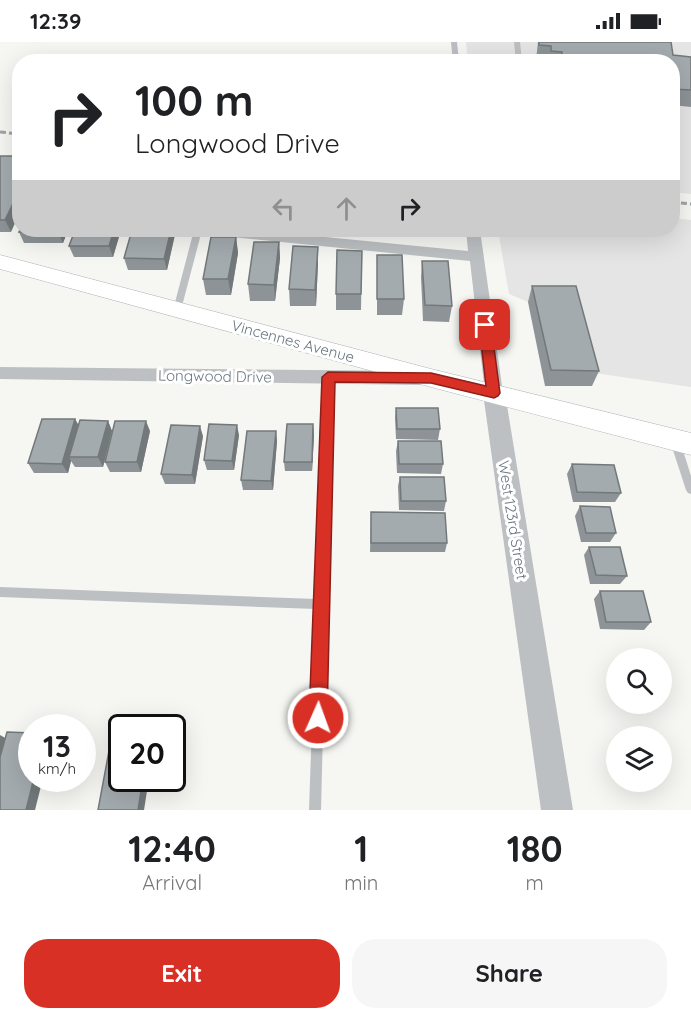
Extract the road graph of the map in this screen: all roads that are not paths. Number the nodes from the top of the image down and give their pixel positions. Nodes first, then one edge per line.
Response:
1 (196, 237) edge
2 (278, 237) edge
3 (474, 237) edge
4 (476, 258) junction
5 (0, 262) edge
6 (177, 310) junction
7 (0, 373) edge
8 (328, 377) junction
9 (431, 378) junction
10 (494, 393) junction
11 (683, 442) edge
12 (691, 490) edge
13 (0, 592) edge
14 (321, 604) junction
15 (315, 810) edge
16 (557, 810) edge

1 - 6 lane
2 - 4 street
3 - 4 street, West 123rd Street
4 - 10 street, West 123rd Street
5 - 6 main road, Vincennes Avenue
6 - 9 main road, Vincennes Avenue
7 - 8 street, Longwood Drive
8 - 9 street, Longwood Drive
8 - 14 lane
9 - 10 main road, Vincennes Avenue
10 - 11 main road, Vincennes Avenue
10 - 16 street, West 123rd Street
11 - 12 lane
13 - 14 lane
14 - 15 lane

